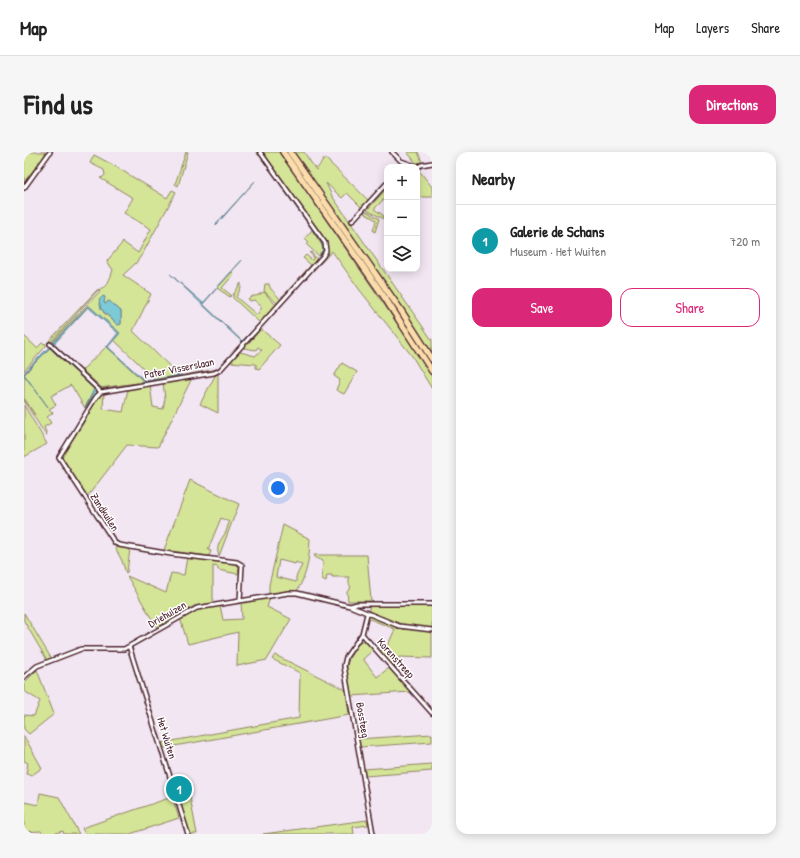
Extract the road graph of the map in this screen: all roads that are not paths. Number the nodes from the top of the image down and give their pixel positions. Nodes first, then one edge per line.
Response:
1 (50, 152) edge
2 (260, 152) edge
3 (283, 152) edge
4 (290, 152) edge
5 (392, 152) edge
6 (432, 163) edge
7 (384, 186) edge
8 (24, 188) edge
9 (352, 221) dead end
10 (50, 344) dead end
11 (432, 359) edge
12 (432, 371) edge
13 (101, 392) junction
14 (240, 601) junction
15 (432, 604) edge
16 (350, 606) junction
17 (368, 614) junction
18 (432, 630) edge
19 (362, 634) junction
20 (129, 646) junction
21 (24, 677) edge
22 (432, 713) edge
23 (188, 834) edge
24 (373, 834) edge

1 - 8 street
2 - 13 street, Pater Visserslaan
3 - 12 highway
4 - 11 highway
5 - 6 street
7 - 9 street
10 - 13 street
13 - 14 street, Zandkuilen
14 - 16 street, Driehuizen
14 - 20 street, Driehuizen
15 - 16 street, Driehuizen
16 - 17 street, Driehuizen
17 - 18 street, Driehuizen
17 - 19 street, Bossteeg
19 - 22 street, Korenstreep
19 - 24 street, Bossteeg
20 - 21 street, Driehuizen
20 - 23 street, Het Wuiten

